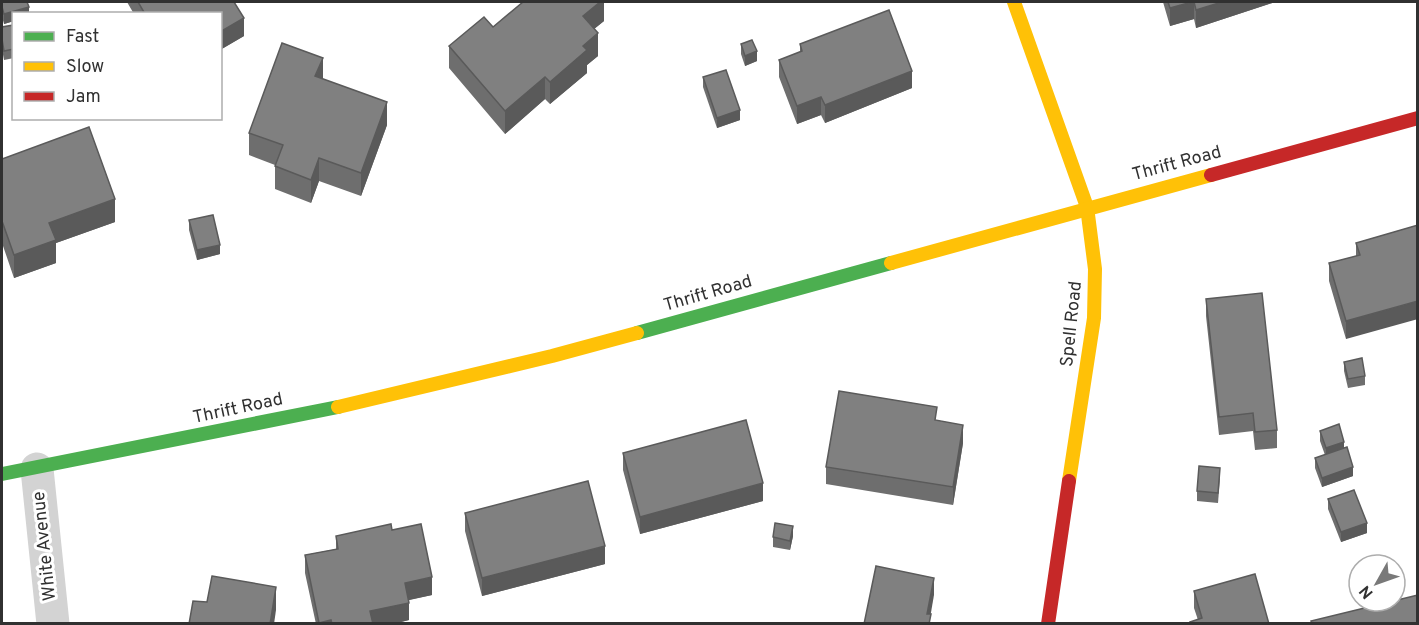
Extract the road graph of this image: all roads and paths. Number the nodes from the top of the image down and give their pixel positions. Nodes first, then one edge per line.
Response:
1 (1014, 2) edge
2 (1418, 118) edge
3 (1087, 207) junction
4 (37, 469) junction
5 (2, 474) edge
6 (54, 624) edge
7 (1048, 624) edge

1 - 3 street, Spell Road
2 - 3 street, Thrift Road
3 - 4 street, Thrift Road
3 - 7 street, Spell Road
4 - 5 street, Thrift Road
4 - 6 street, White Avenue

